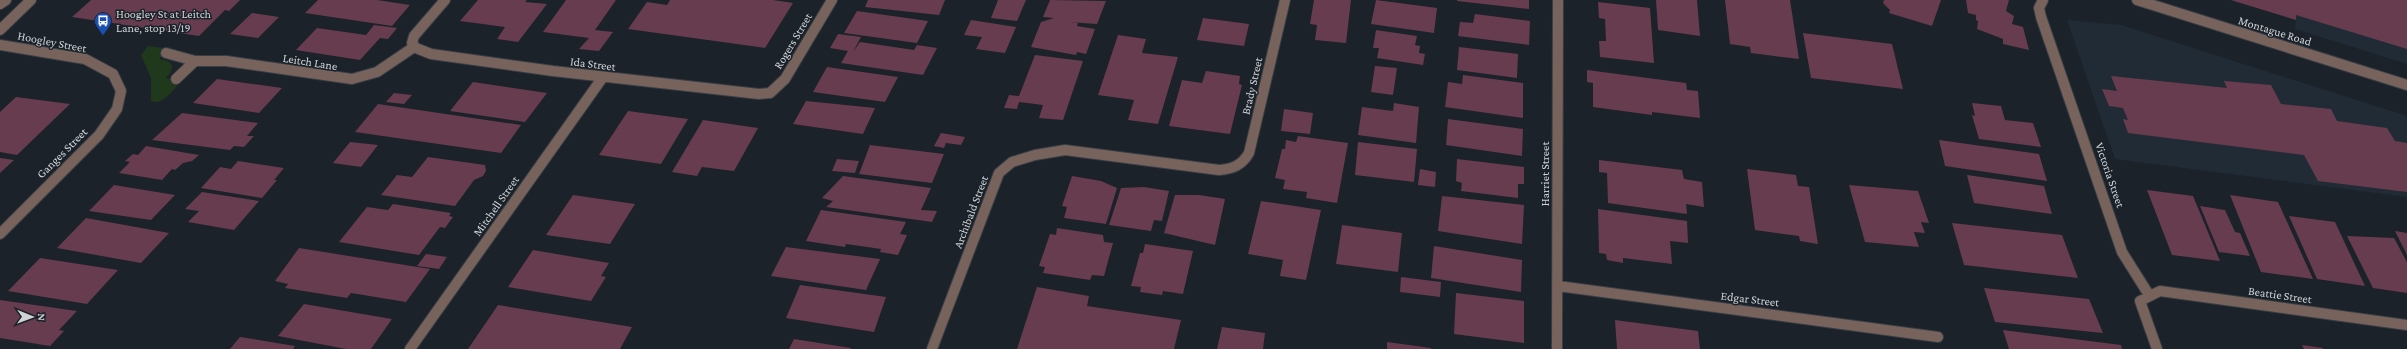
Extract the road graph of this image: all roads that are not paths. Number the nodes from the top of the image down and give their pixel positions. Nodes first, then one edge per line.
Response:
1 (6, 0) edge
2 (31, 0) edge
3 (445, 0) edge
4 (832, 0) edge
5 (1285, 0) edge
6 (1558, 0) edge
7 (2043, 0) edge
8 (2137, 0) edge
9 (0, 4) edge
10 (0, 30) edge
11 (0, 45) edge
12 (414, 47) junction
13 (166, 53) dead end
14 (195, 62) junction
15 (603, 77) junction
16 (117, 79) joint
17 (176, 79) dead end
18 (2407, 85) edge
19 (771, 92) joint
20 (1232, 170) joint
21 (0, 234) edge
22 (1558, 286) junction
23 (2150, 295) junction
24 (2407, 325) edge
25 (1938, 337) dead end
26 (410, 349) edge
27 (932, 349) edge
28 (1557, 349) edge
29 (2157, 349) edge

1 - 9 street
2 - 10 street
3 - 12 street
4 - 19 street, Rogers Street
5 - 20 street, Brady Street
6 - 22 street, Harriet Street
7 - 23 street, Victoria Street
8 - 18 street, Montague Road
11 - 16 street, Hoogley Street
12 - 14 street, Leitch Lane
12 - 15 street, Ida Street
13 - 14 street, Leitch Lane
14 - 17 street
15 - 19 street, Ida Street
15 - 26 street, Mitchell Street
16 - 21 street, Ganges Street
20 - 27 street, Archibald Street
22 - 25 street, Edgar Street
22 - 28 street, Harriet Street
23 - 24 street, Beattie Street
23 - 29 street

